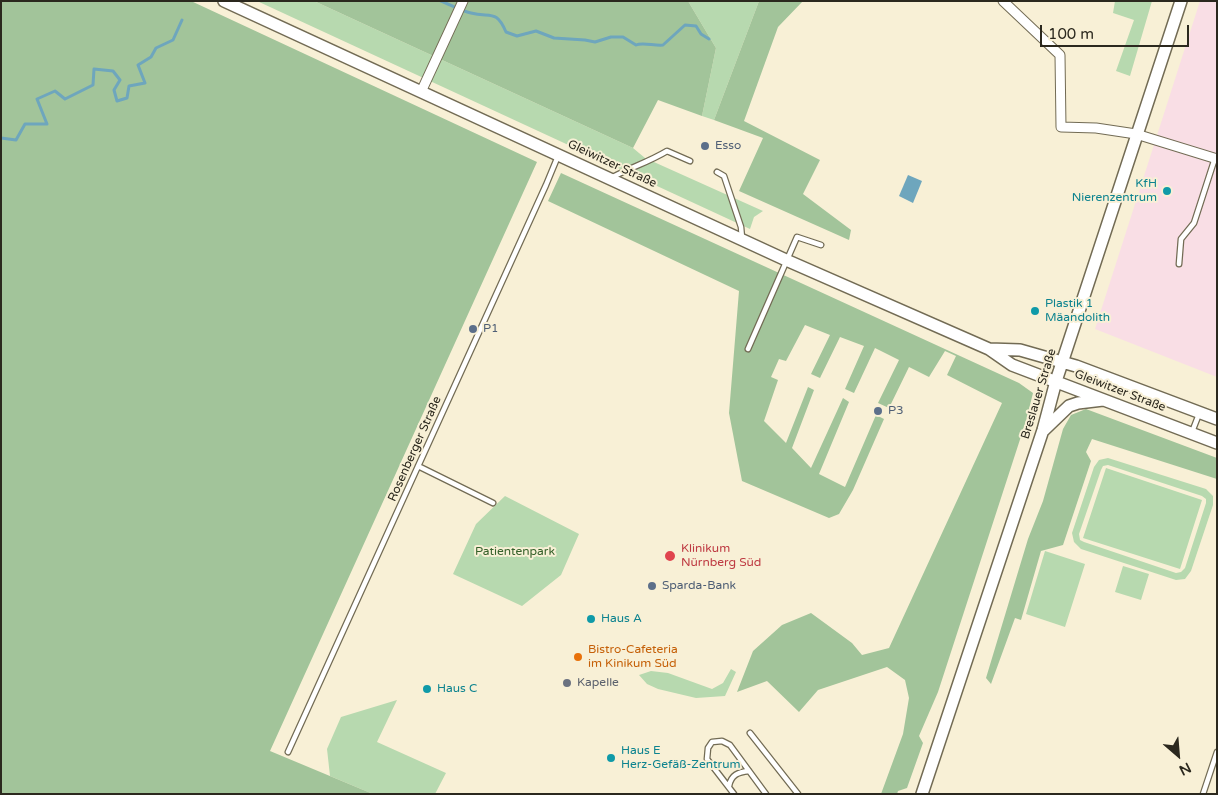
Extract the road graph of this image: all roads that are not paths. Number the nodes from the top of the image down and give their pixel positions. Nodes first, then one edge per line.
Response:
1 (224, 1) edge
2 (1003, 1) edge
3 (1181, 1) edge
4 (461, 6) edge
5 (421, 92) junction
6 (1136, 134) junction
7 (559, 155) junction
8 (1216, 158) edge
9 (690, 161) dead end
10 (717, 172) dead end
11 (610, 179) junction
12 (742, 239) junction
13 (821, 245) dead end
14 (786, 260) junction
15 (1179, 264) dead end
16 (748, 349) dead end
17 (989, 349) junction
18 (1063, 362) junction
19 (1056, 381) junction
20 (1104, 400) junction
21 (1200, 412) junction
22 (1217, 419) edge
23 (1043, 430) junction
24 (1192, 433) junction
25 (1217, 443) edge
26 (418, 466) junction
27 (492, 503) dead end
28 (750, 733) dead end
29 (288, 752) dead end
30 (1217, 752) edge
31 (749, 771) junction
32 (729, 786) junction
33 (734, 794) edge
34 (766, 794) edge
35 (798, 794) edge
36 (922, 794) edge
37 (1203, 794) edge

1 - 5 main road, Gleiwitzer Straße
2 - 6 street
3 - 6 main road, Breslauer Straße
4 - 5 street
5 - 7 main road, Gleiwitzer Straße
6 - 8 street
6 - 18 main road, Breslauer Straße
7 - 11 main road, Gleiwitzer Straße
7 - 26 lane, Rosenberger Straße
8 - 15 lane
9 - 11 lane
10 - 12 lane
11 - 12 main road, Gleiwitzer Straße
12 - 14 main road, Gleiwitzer Straße
13 - 14 lane
14 - 16 lane
14 - 17 main road, Gleiwitzer Straße
17 - 18 main road, Gleiwitzer Straße
17 - 19 main road, Gleiwitzer Straße
18 - 19 main road, Breslauer Straße
18 - 21 main road, Gleiwitzer Straße
19 - 20 main road, Gleiwitzer Straße
19 - 23 main road, Breslauer Straße
20 - 23 main road
20 - 24 main road, Gleiwitzer Straße
21 - 22 main road, Gleiwitzer Straße
21 - 24 lane
23 - 36 main road, Breslauer Straße
24 - 25 main road, Gleiwitzer Straße
26 - 27 lane
26 - 29 lane, Rosenberger Straße
28 - 35 lane
30 - 37 lane
31 - 32 lane
31 - 32 lane
31 - 34 lane
32 - 33 lane

